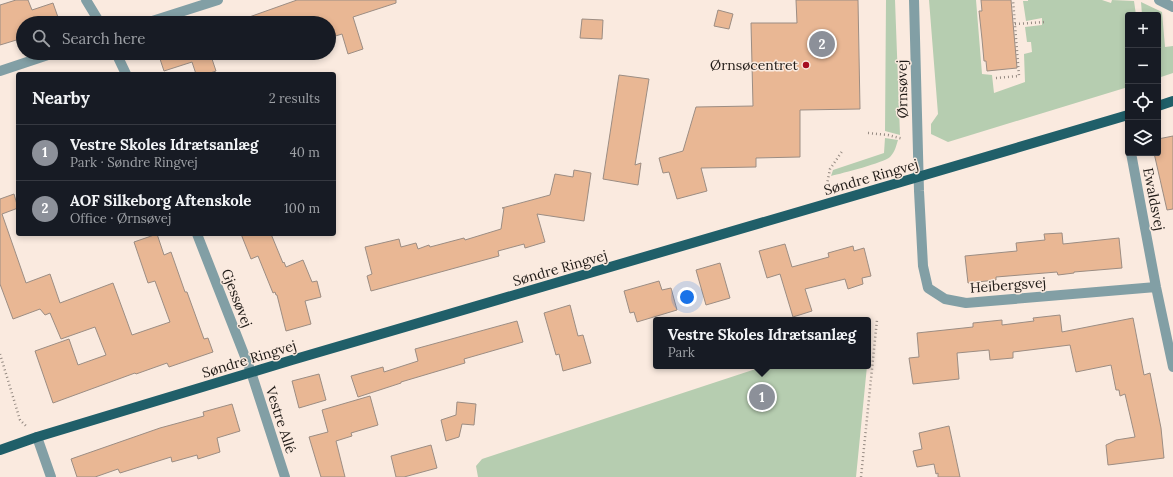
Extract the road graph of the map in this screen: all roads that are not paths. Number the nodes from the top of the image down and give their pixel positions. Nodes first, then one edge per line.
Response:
1 (86, 0) edge
2 (218, 0) edge
3 (914, 0) edge
4 (1159, 0) edge
5 (1173, 7) edge
6 (96, 16) edge
7 (168, 16) edge
8 (33, 60) edge
9 (119, 60) edge
10 (0, 71) edge
11 (125, 72) edge
12 (1173, 101) edge
13 (1161, 105) edge
14 (1125, 116) edge
15 (1132, 156) edge
16 (918, 177) junction
17 (198, 236) edge
18 (1156, 287) junction
19 (1173, 367) edge
20 (251, 372) junction
21 (37, 438) junction
22 (0, 450) edge
23 (51, 477) edge
24 (285, 477) edge

1 - 6 street
2 - 7 street
3 - 16 street, Ørnsøvej
4 - 5 street
8 - 10 street
9 - 11 street
12 - 13 main road
14 - 16 main road, Søndre Ringvej
15 - 18 street, Ewaldsvej
16 - 18 street, Heibergsvej
16 - 20 main road, Søndre Ringvej
17 - 20 street, Gjessøvej
18 - 19 street, Ewaldsvej
20 - 21 main road, Søndre Ringvej
20 - 24 street, Vestre Allé
21 - 22 main road, Søndre Ringvej
21 - 23 street

